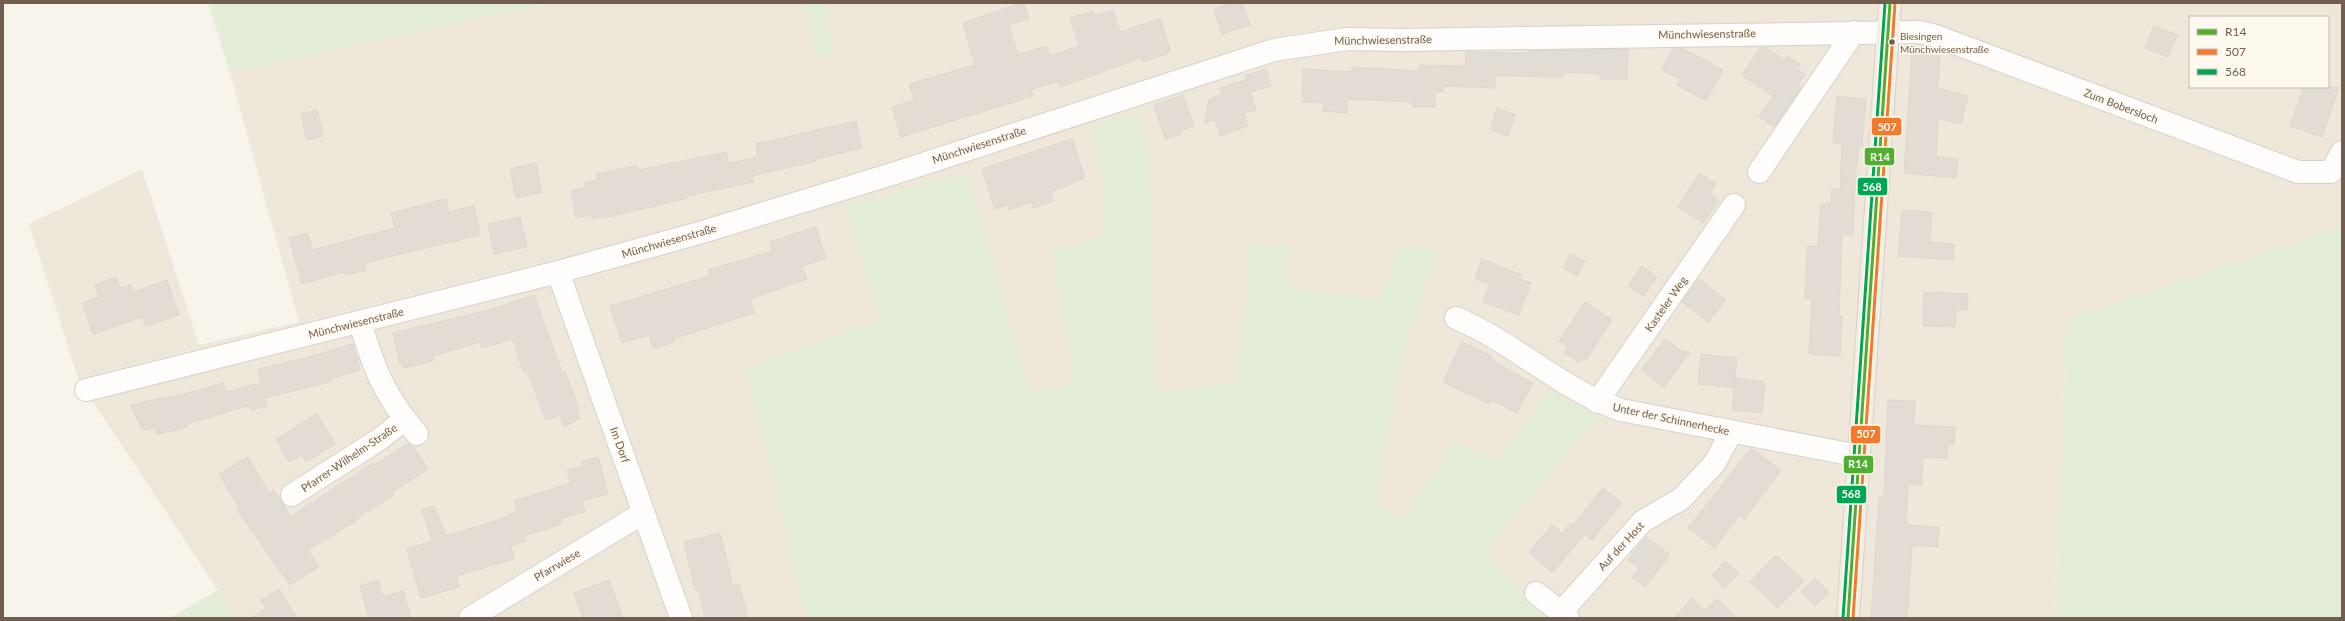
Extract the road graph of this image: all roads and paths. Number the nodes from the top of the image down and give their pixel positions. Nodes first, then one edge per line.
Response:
1 (1890, 3) edge
2 (1888, 31) junction
3 (1854, 32) junction
4 (2342, 152) edge
5 (1759, 172) dead end
6 (1734, 206) dead end
7 (558, 272) junction
8 (1456, 318) dead end
9 (360, 322) junction
10 (86, 390) dead end
11 (1597, 402) junction
12 (1731, 433) junction
13 (1860, 456) junction
14 (292, 495) dead end
15 (643, 513) junction
16 (1536, 593) dead end
17 (1564, 615) edge
18 (470, 618) edge
19 (681, 618) edge
20 (1848, 618) edge

1 - 2 main road
2 - 3 street, Münchwiesenstraße
2 - 4 street, Zum Bobersloch
2 - 13 main road
3 - 5 street
3 - 7 street, Münchwiesenstraße
6 - 11 street, Kasteler Weg
7 - 9 street, Münchwiesenstraße
7 - 15 street, Im Dorf
8 - 11 street, Unter der Schinnerhecke
9 - 10 street, Münchwiesenstraße
9 - 14 street, Pfarrer-Wilhelm-Straße
11 - 12 street, Unter der Schinnerhecke
12 - 13 street, Unter der Schinnerhecke
12 - 17 street, Auf der Host
13 - 20 main road
15 - 18 street, Pfarrwiese
15 - 19 street, Im Dorf
16 - 17 street, Auf der Host

